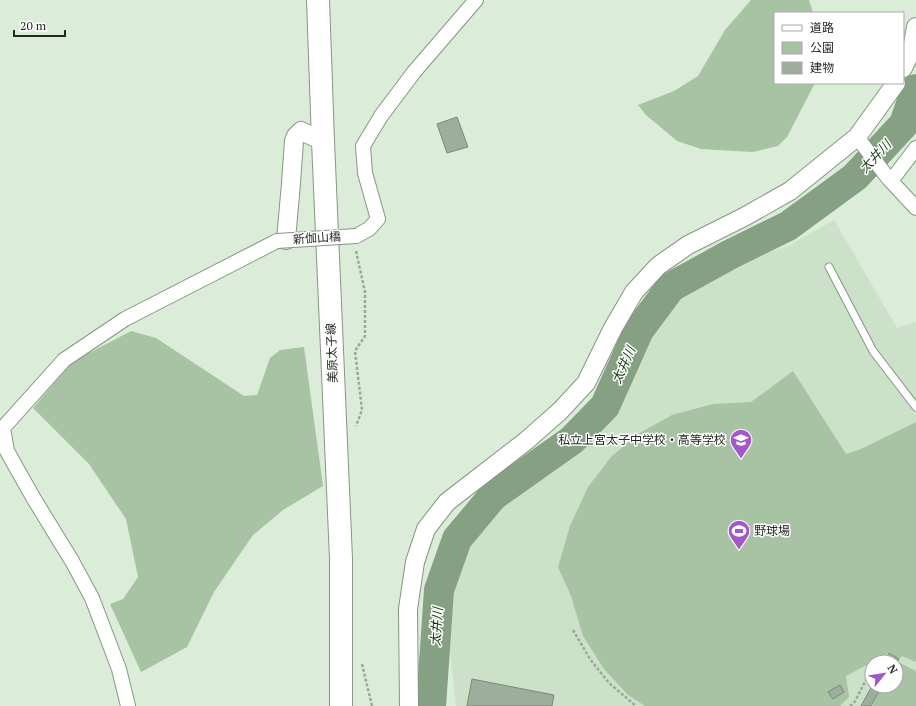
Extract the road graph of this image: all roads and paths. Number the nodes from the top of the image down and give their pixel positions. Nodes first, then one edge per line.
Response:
1 (318, 0) edge
2 (476, 0) edge
3 (916, 27) edge
4 (904, 66) edge
5 (895, 84) edge
6 (859, 140) junction
7 (323, 141) junction
8 (916, 148) edge
9 (889, 179) junction
10 (913, 198) edge
11 (281, 240) junction
12 (828, 267) dead end
13 (916, 408) edge
14 (573, 630) dead end
15 (864, 684) edge
16 (128, 706) edge
17 (341, 706) edge
18 (409, 706) edge
19 (636, 706) edge
20 (850, 706) edge

1 - 7 main road, 美原太子線
2 - 11 street, 新伽山橋, bridge
3 - 4 street
5 - 6 street
6 - 9 street
6 - 18 street
7 - 11 street
7 - 17 main road, 美原太子線
8 - 9 street
9 - 10 street
11 - 16 street
12 - 13 lane
14 - 19 path
15 - 20 path

